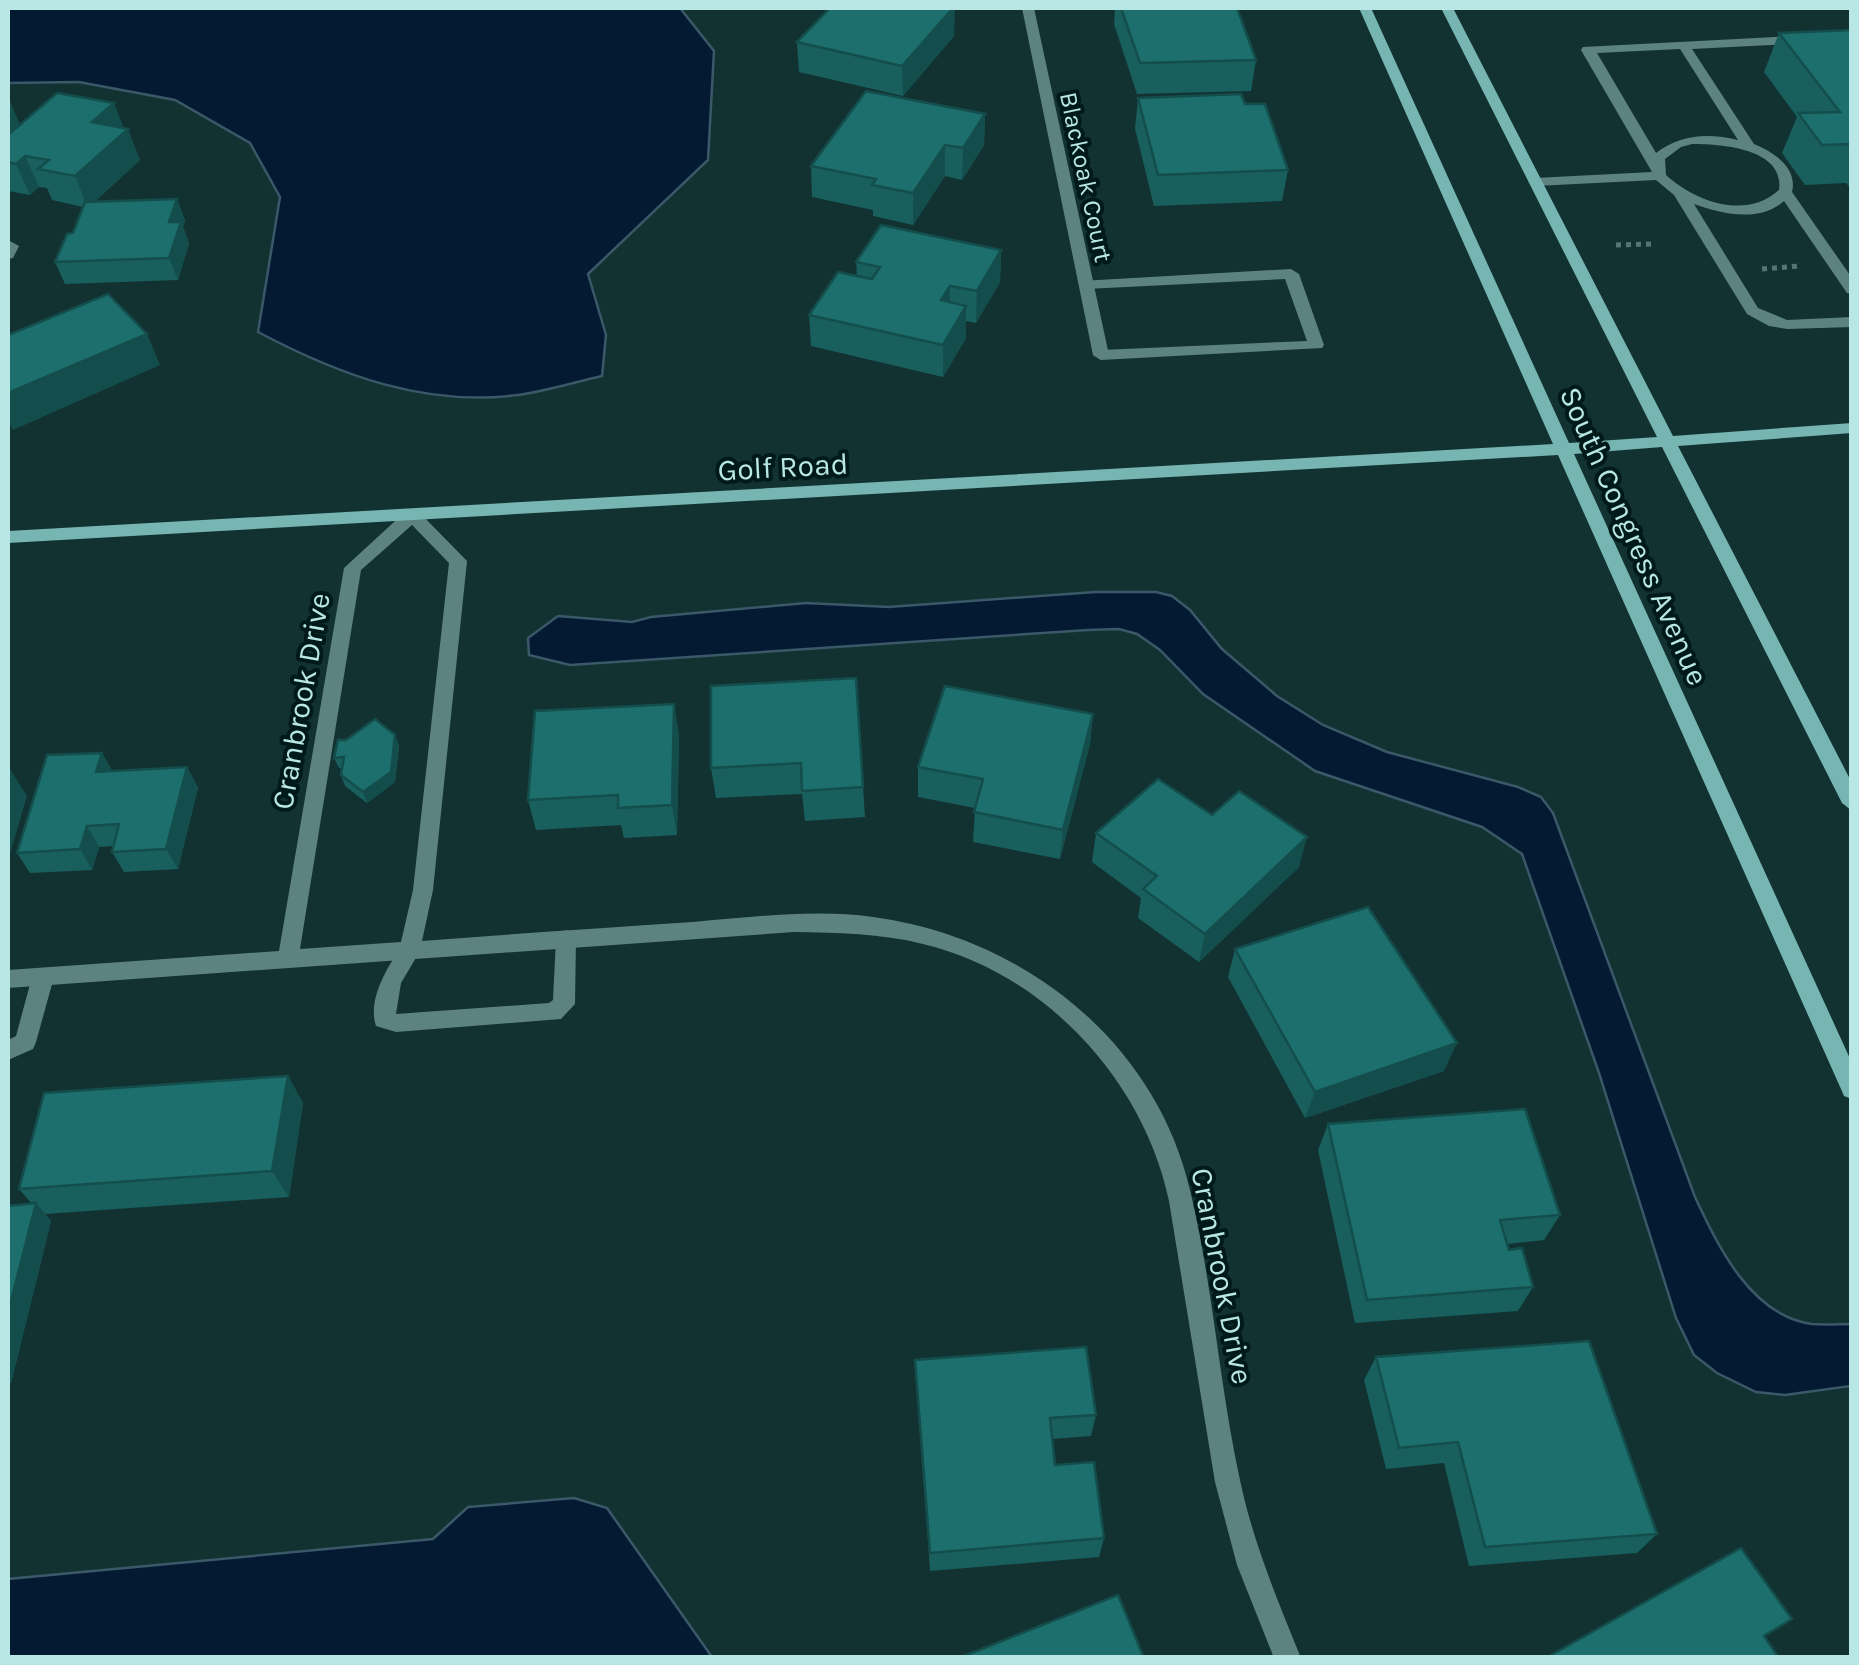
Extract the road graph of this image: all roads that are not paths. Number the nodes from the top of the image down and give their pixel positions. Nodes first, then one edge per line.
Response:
1 (1028, 8) edge
2 (1365, 8) edge
3 (1447, 8) edge
4 (1852, 37) edge
5 (1684, 46) junction
6 (1750, 148) junction
7 (1658, 170) junction
8 (1535, 182) junction
9 (1785, 192) junction
10 (1681, 195) junction
11 (8, 244) edge
12 (8, 255) edge
13 (1086, 284) junction
14 (1852, 290) edge
15 (1852, 322) edge
16 (1852, 428) edge
17 (1667, 441) junction
18 (1562, 449) junction
19 (412, 515) junction
20 (8, 537) edge
21 (1852, 802) edge
22 (566, 940) junction
23 (409, 952) junction
24 (288, 960) junction
25 (42, 977) junction
26 (8, 980) edge
27 (8, 1051) edge
28 (1852, 1089) edge
29 (1288, 1658) edge

1 - 13 street, Blackoak Court
2 - 18 main road, South Congress Avenue
3 - 8 main road
4 - 5 street
5 - 6 street
5 - 7 street
6 - 7 street
6 - 9 street
7 - 8 street
7 - 10 street
8 - 17 main road
9 - 10 street
9 - 14 street
10 - 15 street
11 - 12 street
13 - 13 street, Blackoak Court
16 - 17 main road, Golf Road
17 - 18 main road, Golf Road
17 - 21 main road
18 - 19 main road, Golf Road
18 - 28 main road, South Congress Avenue
19 - 20 main road, Golf Road
19 - 23 street
19 - 24 street, Cranbrook Drive
22 - 23 street, Cranbrook Drive
22 - 23 street
22 - 29 street, Cranbrook Drive
23 - 24 street, Cranbrook Drive
24 - 25 street, Cranbrook Drive
25 - 26 street, Cranbrook Drive
25 - 27 street

